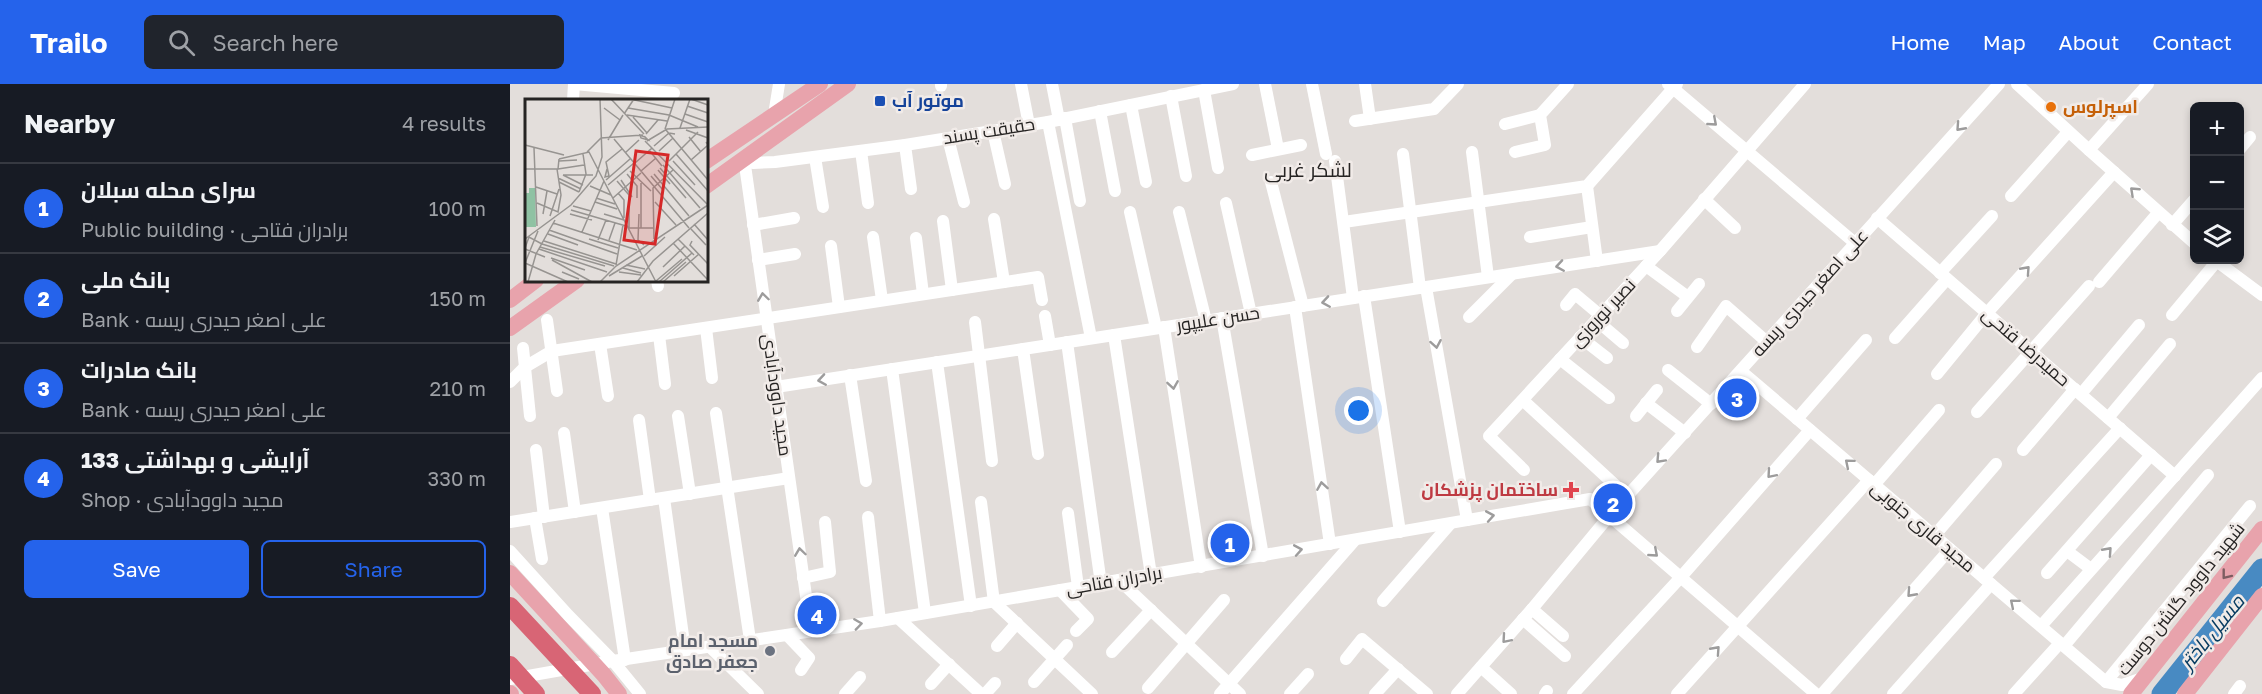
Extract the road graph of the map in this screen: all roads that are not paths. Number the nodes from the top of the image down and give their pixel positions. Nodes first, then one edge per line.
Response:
1 (574, 84) edge
2 (779, 84) edge
3 (820, 84) edge
4 (848, 84) edge
5 (1021, 84) edge
6 (1052, 84) edge
7 (1233, 84) edge
8 (1265, 84) edge
9 (1311, 84) edge
10 (1365, 84) edge
11 (1458, 84) edge
12 (1568, 84) edge
13 (1805, 84) edge
14 (1999, 84) edge
15 (2017, 84) edge
16 (2148, 84) edge
17 (1673, 85) edge
18 (1204, 90) junction
19 (674, 92) edge
20 (1171, 96) junction
21 (573, 99) edge
22 (1131, 105) junction
23 (1100, 111) junction
24 (774, 115) junction
25 (1540, 116) junction
26 (1370, 119) junction
27 (1057, 120) junction
28 (1356, 121) dead end
29 (1505, 124) dead end
30 (1029, 125) junction
31 (782, 131) junction
32 (993, 131) junction
33 (2068, 132) junction
34 (2250, 137) dead end
35 (948, 138) junction
36 (2244, 144) edge
37 (905, 145) junction
38 (1301, 145) dead end
39 (1278, 149) junction
40 (2088, 150) junction
41 (861, 151) junction
42 (1746, 151) junction
43 (1472, 152) dead end
44 (1515, 152) dead end
45 (1252, 154) dead end
46 (1403, 154) dead end
47 (815, 157) junction
48 (744, 158) junction
49 (708, 160) edge
50 (1218, 168) dead end
51 (2114, 172) junction
52 (1186, 176) dead end
53 (1146, 182) dead end
54 (1271, 182) dead end
55 (1005, 184) dead end
56 (708, 185) edge
57 (1587, 186) junction
58 (911, 189) dead end
59 (1115, 191) dead end
60 (2011, 195) dead end
61 (1704, 199) junction
62 (1080, 201) dead end
63 (1479, 201) junction
64 (964, 202) dead end
65 (868, 203) dead end
66 (1226, 203) dead end
67 (2190, 205) edge
68 (824, 207) dead end
69 (1130, 212) dead end
70 (1179, 212) dead end
71 (1409, 212) junction
72 (2158, 213) junction
73 (1992, 216) dead end
74 (794, 218) dead end
75 (1877, 218) junction
76 (994, 219) dead end
77 (943, 221) dead end
78 (1344, 222) junction
79 (753, 225) junction
80 (2172, 225) junction
81 (1592, 227) junction
82 (1735, 228) dead end
83 (873, 237) dead end
84 (1530, 237) dead end
85 (916, 238) dead end
86 (2190, 240) edge
87 (1855, 243) junction
88 (831, 246) dead end
89 (1660, 251) junction
90 (795, 254) dead end
91 (758, 260) junction
92 (1597, 261) junction
93 (2213, 264) edge
94 (2221, 264) edge
95 (1646, 266) junction
96 (1512, 274) junction
97 (1944, 276) junction
98 (1488, 277) junction
99 (533, 282) edge
100 (575, 282) edge
101 (1004, 282) junction
102 (1699, 284) dead end
103 (1423, 287) junction
104 (952, 290) junction
105 (923, 294) junction
106 (2262, 295) edge
107 (1358, 297) junction
108 (1688, 297) junction
109 (510, 300) edge
110 (882, 300) junction
111 (1042, 300) dead end
112 (1566, 305) dead end
113 (1299, 306) junction
114 (839, 307) junction
115 (1677, 311) dead end
116 (1987, 313) junction
117 (1251, 314) junction
118 (2172, 315) dead end
119 (540, 316) junction
120 (1045, 316) dead end
121 (1469, 317) dead end
122 (766, 318) junction
123 (1222, 318) junction
124 (1598, 318) junction
125 (1206, 321) junction
126 (975, 322) dead end
127 (2139, 325) dead end
128 (510, 328) edge
129 (706, 328) junction
130 (1160, 328) junction
131 (659, 335) junction
132 (1114, 335) junction
133 (1580, 337) junction
134 (1091, 338) junction
135 (1895, 338) dead end
136 (1866, 339) dead end
137 (1067, 342) junction
138 (1767, 342) junction
139 (516, 343) edge
140 (1623, 343) dead end
141 (600, 344) junction
142 (2170, 344) dead end
143 (1050, 345) junction
144 (1697, 347) dead end
145 (1023, 349) junction
146 (552, 351) junction
147 (2031, 352) junction
148 (979, 356) junction
149 (1607, 358) dead end
150 (1560, 359) junction
151 (936, 362) junction
152 (525, 367) junction
153 (892, 369) junction
154 (1668, 370) dead end
155 (1741, 372) junction
156 (1937, 374) dead end
157 (850, 375) junction
158 (712, 378) dead end
159 (2262, 378) edge
160 (510, 382) edge
161 (665, 384) dead end
162 (776, 387) junction
163 (1657, 390) dead end
164 (557, 391) dead end
165 (2078, 392) junction
166 (608, 396) dead end
167 (1609, 398) dead end
168 (1646, 403) junction
169 (1527, 404) dead end
170 (1711, 404) junction
171 (1939, 410) dead end
172 (1977, 412) dead end
173 (716, 413) dead end
174 (530, 416) dead end
175 (678, 416) dead end
176 (1636, 416) dead end
177 (2108, 418) junction
178 (1797, 419) junction
179 (639, 420) dead end
180 (2120, 428) junction
181 (1810, 430) junction
182 (1684, 433) junction
183 (564, 434) dead end
184 (536, 450) dead end
185 (2023, 450) dead end
186 (1038, 453) dead end
187 (2151, 455) junction
188 (992, 461) dead end
189 (1996, 464) dead end
190 (1524, 470) dead end
191 (2208, 475) dead end
192 (2175, 476) junction
193 (789, 478) junction
194 (866, 481) dead end
195 (1871, 482) junction
196 (728, 488) junction
197 (690, 494) junction
198 (1627, 496) junction
199 (664, 498) junction
200 (650, 500) junction
201 (981, 502) dead end
202 (2250, 507) dead end
203 (602, 508) junction
204 (575, 512) junction
205 (1068, 513) dead end
206 (1610, 515) junction
207 (868, 517) dead end
208 (539, 518) junction
209 (1467, 520) junction
210 (510, 522) edge
211 (825, 522) dead end
212 (1450, 524) junction
213 (2262, 529) edge
214 (1400, 532) junction
215 (1934, 536) junction
216 (1354, 541) junction
217 (1330, 544) junction
218 (1950, 549) junction
219 (510, 551) edge
220 (2067, 551) junction
221 (1263, 556) junction
222 (542, 559) dead end
223 (1201, 567) junction
224 (2091, 569) junction
225 (510, 573) edge
226 (2047, 573) dead end
227 (1151, 575) junction
228 (1681, 577) junction
229 (803, 578) junction
230 (1119, 580) junction
231 (1987, 581) junction
232 (1101, 584) junction
233 (1078, 587) junction
234 (1060, 590) junction
235 (2262, 596) edge
236 (1224, 600) dead end
237 (1383, 601) dead end
238 (994, 602) junction
239 (510, 606) edge
240 (971, 606) junction
241 (1532, 609) junction
242 (1150, 610) junction
243 (925, 613) junction
244 (898, 618) junction
245 (1523, 619) junction
246 (880, 621) junction
247 (1017, 623) junction
248 (1738, 626) junction
249 (2041, 626) junction
250 (811, 631) junction
251 (1076, 631) dead end
252 (787, 635) junction
253 (1563, 636) dead end
254 (750, 640) junction
255 (1186, 643) junction
256 (2062, 644) junction
257 (1067, 645) dead end
258 (997, 646) dead end
259 (710, 647) junction
260 (685, 650) junction
261 (1112, 652) dead end
262 (1565, 656) dead end
263 (1055, 658) junction
264 (1346, 659) dead end
265 (614, 661) junction
266 (510, 664) edge
267 (949, 664) junction
268 (1480, 667) junction
269 (801, 669) dead end
270 (1398, 669) junction
271 (1308, 674) dead end
272 (860, 677) dead end
273 (2145, 677) junction
274 (510, 679) edge
275 (1034, 682) dead end
276 (2106, 682) junction
277 (995, 683) dead end
278 (931, 684) dead end
279 (1229, 684) junction
280 (1148, 688) dead end
281 (536, 694) edge
282 (592, 694) edge
283 (619, 694) edge
284 (640, 694) edge
285 (758, 694) edge
286 (845, 694) edge
287 (983, 694) edge
288 (1092, 694) edge
289 (1220, 694) edge
290 (1240, 694) edge
291 (1290, 694) edge
292 (1375, 694) edge
293 (1427, 694) edge
294 (1457, 694) edge
295 (1511, 694) edge
296 (1573, 694) edge
297 (1677, 694) edge
298 (1816, 694) edge
299 (1822, 694) edge
300 (1893, 694) edge
301 (2014, 694) edge
302 (2131, 694) edge
303 (2185, 694) edge

1 - 19 street
1 - 21 street
2 - 24 street
3 - 24 main road
4 - 31 main road
5 - 30 street
6 - 27 street
7 - 18 street, حقیقت پسند
8 - 39 street
9 - 78 street
10 - 26 street
11 - 26 street
12 - 25 street
13 - 42 street, نصیر نوروزی
14 -> 75 street, علی اصغر حیدری ریسه
15 - 33 street
16 - 40 street
17 -> 42 street
17 - 57 street
18 - 20 street, حقیقت پسند
18 - 50 street
20 - 22 street, حقیقت پسند
20 - 52 street
22 - 23 street, حقیقت پسند
22 - 53 street
23 - 27 street, حقیقت پسند
23 - 59 street
24 - 31 main road
24 - 49 main road
25 - 29 street
25 - 44 street
26 - 28 street
27 - 30 street, حقیقت پسند
27 - 62 street
27 - 134 street
30 - 32 street, حقیقت پسند
31 - 48 main road
32 - 35 street, حقیقت پسند
32 - 55 street
33 - 40 street
33 - 60 street
34 - 36 street
35 - 37 street, حقیقت پسند
35 - 64 street
37 - 41 street, حقیقت پسند
37 - 58 street
38 - 39 street
39 - 45 street
40 - 51 street
41 - 47 street, حقیقت پسند
41 - 65 street
42 - 61 street, نصیر نوروزی
42 - 87 street
43 - 63 street
46 - 71 street
47 - 48 street, حقیقت پسند
47 - 68 street
48 - 56 main road
48 - 79 street, مجید داوودآبادی
72 -> 51 street
116 -> 51 street
54 - 113 street
57 - 63 street
57 - 81 street
61 - 82 street
61 - 89 street, نصیر نوروزی
63 - 71 street
63 - 98 street
66 - 117 street
67 - 80 street
69 - 130 street
70 - 125 street
71 - 78 street
71 - 103 street
72 - 80 street
72 - 147 street
73 - 97 street
74 - 79 street
75 - 87 street, علی اصغر حیدری ریسه
75 - 97 street, حمیدرضا فتحی
76 - 101 street
77 - 104 street
78 - 107 street
79 - 91 street, مجید داوودآبادی
80 - 86 street
81 - 84 street
81 - 92 street
83 - 110 street
85 - 105 street
87 - 138 street, علی اصغر حیدری ریسه
88 - 114 street
89 - 92 street, حسن علیپور
89 - 95 street, نصیر نوروزی
90 - 91 street
122 -> 91 street, مجید داوودآبادی
92 -> 96 street, حسن علیپور
93 - 118 street
94 - 106 street
95 - 108 street
95 - 124 street, نصیر نوروزی
96 - 98 street, حسن علیپور
96 - 121 street
97 - 116 street, حمیدرضا فتحی
97 - 135 street
98 - 103 street, حسن علیپور
99 - 109 main road
100 - 119 main road
101 - 104 street
101 - 111 street
102 - 108 street
103 - 107 street, حسن علیپور
103 -> 209 street
104 - 105 street
105 - 110 street
107 -> 113 street, حسن علیپور
107 - 214 street
108 - 115 street
110 - 114 street
112 - 124 street
113 - 117 street, حسن علیپور
217 -> 113 street
114 - 122 street
116 - 147 street, حمیدرضا فتحی
116 - 156 street
117 - 123 street, حسن علیپور
119 - 128 main road
119 - 139 main road
119 - 146 street
120 - 143 street
122 - 129 street
122 - 162 street, مجید داوودآبادی
123 - 125 street, حسن علیپور
123 - 221 street
124 - 133 street, نصیر نوروزی
124 - 140 street
125 - 130 street, حسن علیپور
126 - 148 street
127 - 165 street
129 - 131 street
129 - 158 street
130 - 132 street, حسن علیپور
130 -> 223 street
131 - 141 street
131 - 161 street
132 - 134 street, حسن علیپور
132 - 227 street
133 - 149 street
133 - 150 street, نصیر نوروزی
134 - 137 street, حسن علیپور
136 - 178 street
137 - 143 street, حسن علیپور
137 - 232 street
138 - 144 street
138 - 155 street, علی اصغر حیدری ریسه
139 - 152 street
141 - 146 street
141 - 166 street
142 - 177 street
143 - 145 street, حسن علیپور
145 - 148 street, حسن علیپور
145 - 186 street
146 - 152 street
146 - 164 street
147 - 165 street, حمیدرضا فتحی
147 - 172 street
148 - 151 street, حسن علیپور
148 - 188 street
150 - 167 street
150 - 190 street, نصیر نوروزی
151 - 153 street, حسن علیپور
151 - 240 street
152 - 160 street
152 - 174 street
153 - 157 street, حسن علیپور
153 - 243 street
154 - 170 street
155 - 170 street, علی اصغر حیدری ریسه
155 - 178 street, مجید قاری جنوبی
157 -> 162 street, حسن علیپور
157 - 194 street
159 - 192 street
162 - 193 street, مجید داوودآبادی
163 - 168 street
165 - 177 street, حمیدرضا فتحی
165 - 185 street
168 - 176 street
168 - 182 street
169 - 198 street
170 - 182 street, علی اصغر حیدری ریسه
171 - 195 street
173 - 196 street
175 - 197 street
177 - 180 street, حمیدرضا فتحی
178 - 181 street, مجید قاری جنوبی
179 - 200 street
180 - 187 street, حمیدرضا فتحی
180 - 231 street
195 -> 181 street, مجید قاری جنوبی
181 -> 228 street
182 -> 198 street, علی اصغر حیدری ریسه
183 - 204 street
184 - 208 street
187 - 192 street, حمیدرضا فتحی
187 - 220 street
189 - 215 street
191 - 256 street
224 -> 192 street
193 - 196 street
229 -> 193 street, مجید داوودآبادی
195 - 215 street, مجید قاری جنوبی
195 - 248 street
196 - 197 street
196 - 254 street
197 - 199 street
198 - 206 street, علی اصغر حیدری ریسه
199 - 200 street
199 - 260 street
200 - 203 street
201 - 238 street
202 - 276 street
203 - 204 street
203 - 265 street
204 - 208 street
205 - 233 street
209 -> 206 street, برادران فتاحی
206 -> 228 street, برادران فتاحی
206 - 241 street, علی اصغر حیدری ریسه
207 - 246 street
208 - 210 street
208 - 222 street
209 - 212 street, برادران فتاحی
211 - 229 street
212 - 214 street, برادران فتاحی
212 - 237 street
213 -> 273 main road, شهید داوود گلشن دوست
214 - 216 street, برادران فتاحی
215 - 218 street, مجید قاری جنوبی
216 - 217 street, برادران فتاحی
216 - 279 street
221 -> 217 street, برادران فتاحی
218 - 231 street, مجید قاری جنوبی
218 -> 299 street
219 - 265 street
220 - 224 street
220 - 226 street
221 - 223 street, برادران فتاحی
223 - 227 street, برادران فتاحی
224 - 249 street
225 - 283 main road
227 - 230 street, برادران فتاحی
228 - 248 street, برادران فتاحی
228 - 296 street
229 - 250 street, مجید داوودآبادی
230 - 232 street, برادران فتاحی
230 - 242 street
249 -> 231 street, مجید قاری جنوبی
231 - 300 street
232 - 233 street, برادران فتاحی
233 - 234 street, برادران فتاحی
234 - 238 street, برادران فتاحی
234 - 251 street
235 - 303 main road
236 - 255 street
238 - 240 street, برادران فتاحی
238 - 247 street
239 - 282 highway
240 - 243 street, برادران فتاحی
241 - 245 street, علی اصغر حیدری ریسه
241 - 253 street
242 - 255 street
242 - 261 street
243 - 244 street, برادران فتاحی
244 - 246 street, برادران فتاحی
244 - 267 street
245 - 262 street
245 -> 268 street, علی اصغر حیدری ریسه
250 -> 246 street, برادران فتاحی
247 - 258 street
247 - 263 street
297 -> 248 street
248 - 298 street, برادران فتاحی
249 - 256 street, مجید قاری جنوبی
250 - 252 street, برادران فتاحی
252 - 254 street, برادران فتاحی
252 - 269 street
254 - 259 street, برادران فتاحی
255 - 279 street
255 - 280 street
256 - 276 street, مجید قاری جنوبی
256 - 301 street
257 - 263 street
259 - 260 street, برادران فتاحی
259 - 285 street
260 - 265 street, برادران فتاحی
263 - 275 street
263 - 288 street
264 - 270 street
265 - 274 street, برادران فتاحی
265 - 284 street
266 - 281 highway
267 - 278 street
267 - 287 street
268 - 294 street, علی اصغر حیدری ریسه
268 - 295 street
270 - 292 street
270 - 293 street
271 - 291 street
272 - 286 street
273 - 276 street
273 - 302 main road, شهید داوود گلشن دوست
277 - 287 street
279 - 289 street
279 - 290 street

